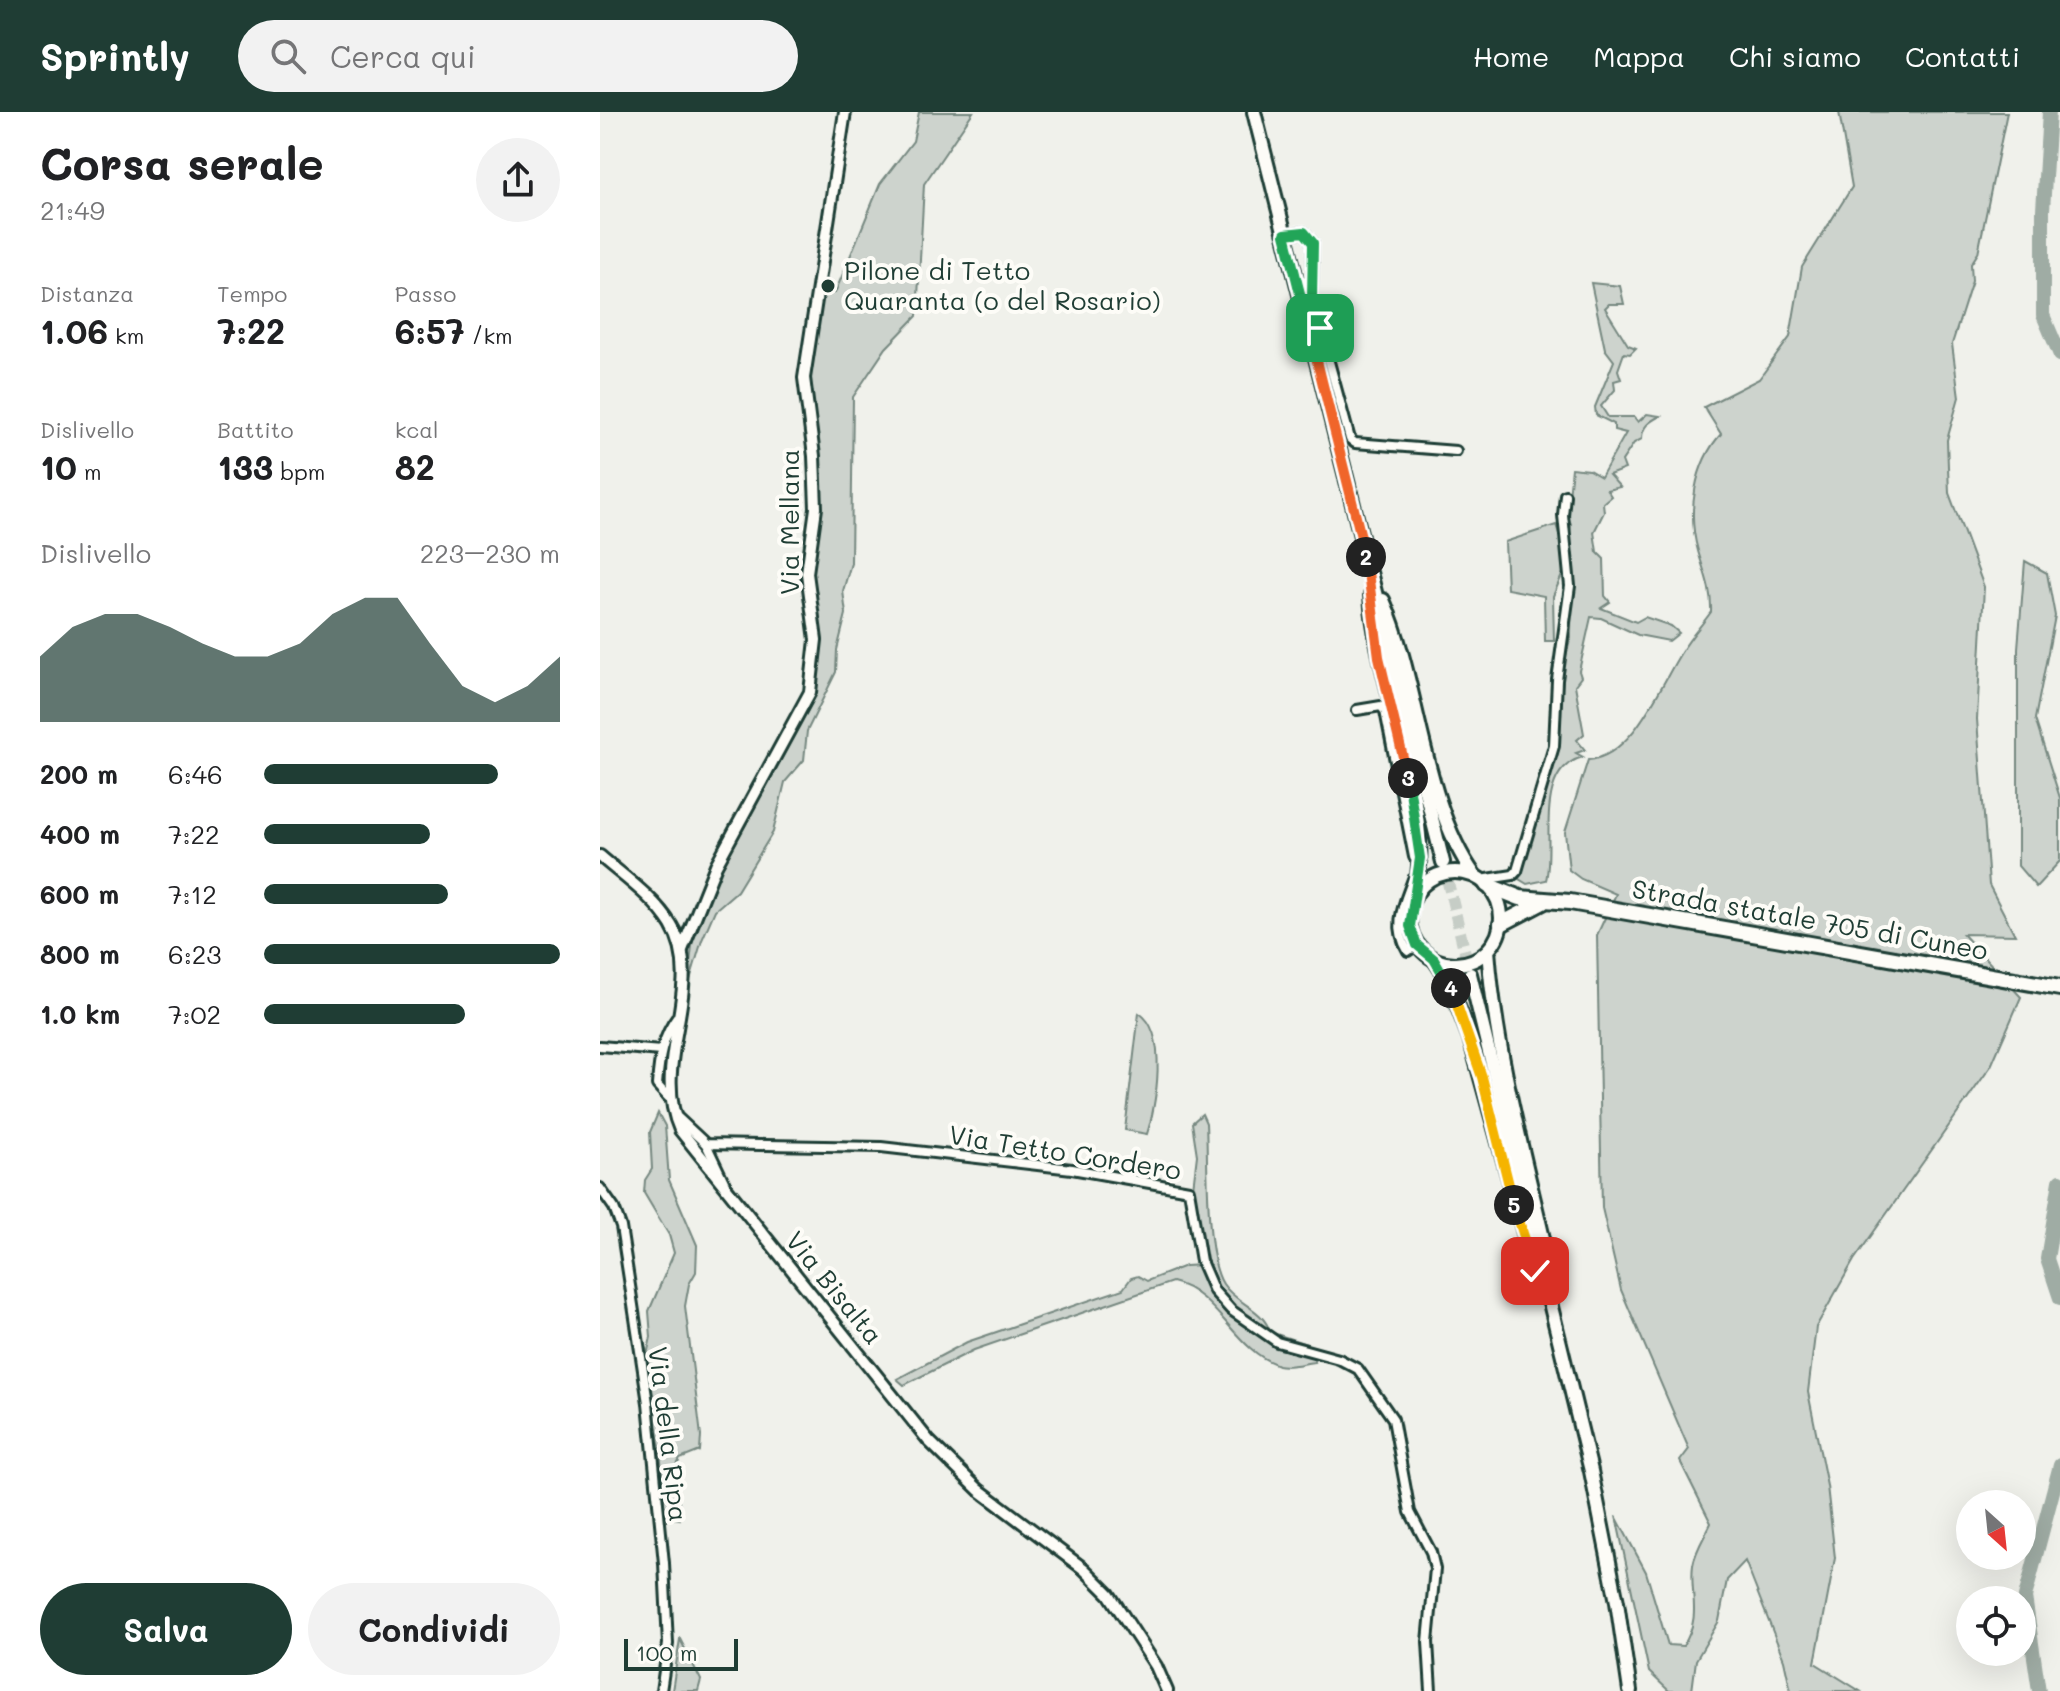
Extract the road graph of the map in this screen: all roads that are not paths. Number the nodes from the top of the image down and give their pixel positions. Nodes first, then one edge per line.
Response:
1 (845, 112) edge
2 (1254, 112) edge
3 (1285, 234) junction
4 (1456, 451) dead end
5 (1565, 495) dead end
6 (1369, 568) junction
7 (1357, 710) dead end
8 (600, 856) edge
9 (1443, 862) tunnel mouth
10 (1481, 880) junction
11 (1414, 898) junction
12 (1551, 899) junction
13 (1501, 924) junction
14 (1417, 945) junction
15 (1488, 950) junction
16 (681, 952) junction
17 (1434, 959) junction
18 (1470, 974) tunnel mouth
19 (2060, 988) edge
20 (678, 1015) junction
21 (600, 1046) edge
22 (661, 1051) junction
23 (668, 1097) junction
24 (672, 1113) junction
25 (706, 1144) junction
26 (726, 1187) junction
27 (600, 1188) edge
28 (1567, 1374) junction
29 (661, 1691) edge
30 (1167, 1691) edge
31 (1431, 1691) edge
32 (1630, 1691) edge

1 - 16 street, Via Mellana
2 - 3 main road
3 - 4 street
3 - 6 main road
5 - 10 street
6 - 9 main road
6 - 10 main road
6 - 11 main road
7 - 14 street
8 - 16 street, Via Bisalta
10 - 11 main road
10 - 12 highway, Strada statale 705 di Cuneo
10 - 13 main road
11 - 14 main road
12 - 13 highway
12 - 19 highway, Strada statale 705 di Cuneo
13 - 15 main road
14 - 17 main road
15 - 17 main road
15 - 28 main road
16 - 20 street, Via Bisalta
17 - 28 main road
18 - 28 main road
20 - 22 street
20 - 23 street, Via Bisalta
21 - 22 street
22 - 23 street
23 - 24 street, Via Bisalta
24 - 25 street
24 - 26 street, Via Bisalta
25 - 26 street
25 - 31 street, Via Tetto Cordero
26 - 30 street, Via Bisalta
27 - 29 street, Via della Ripa
28 - 32 main road

